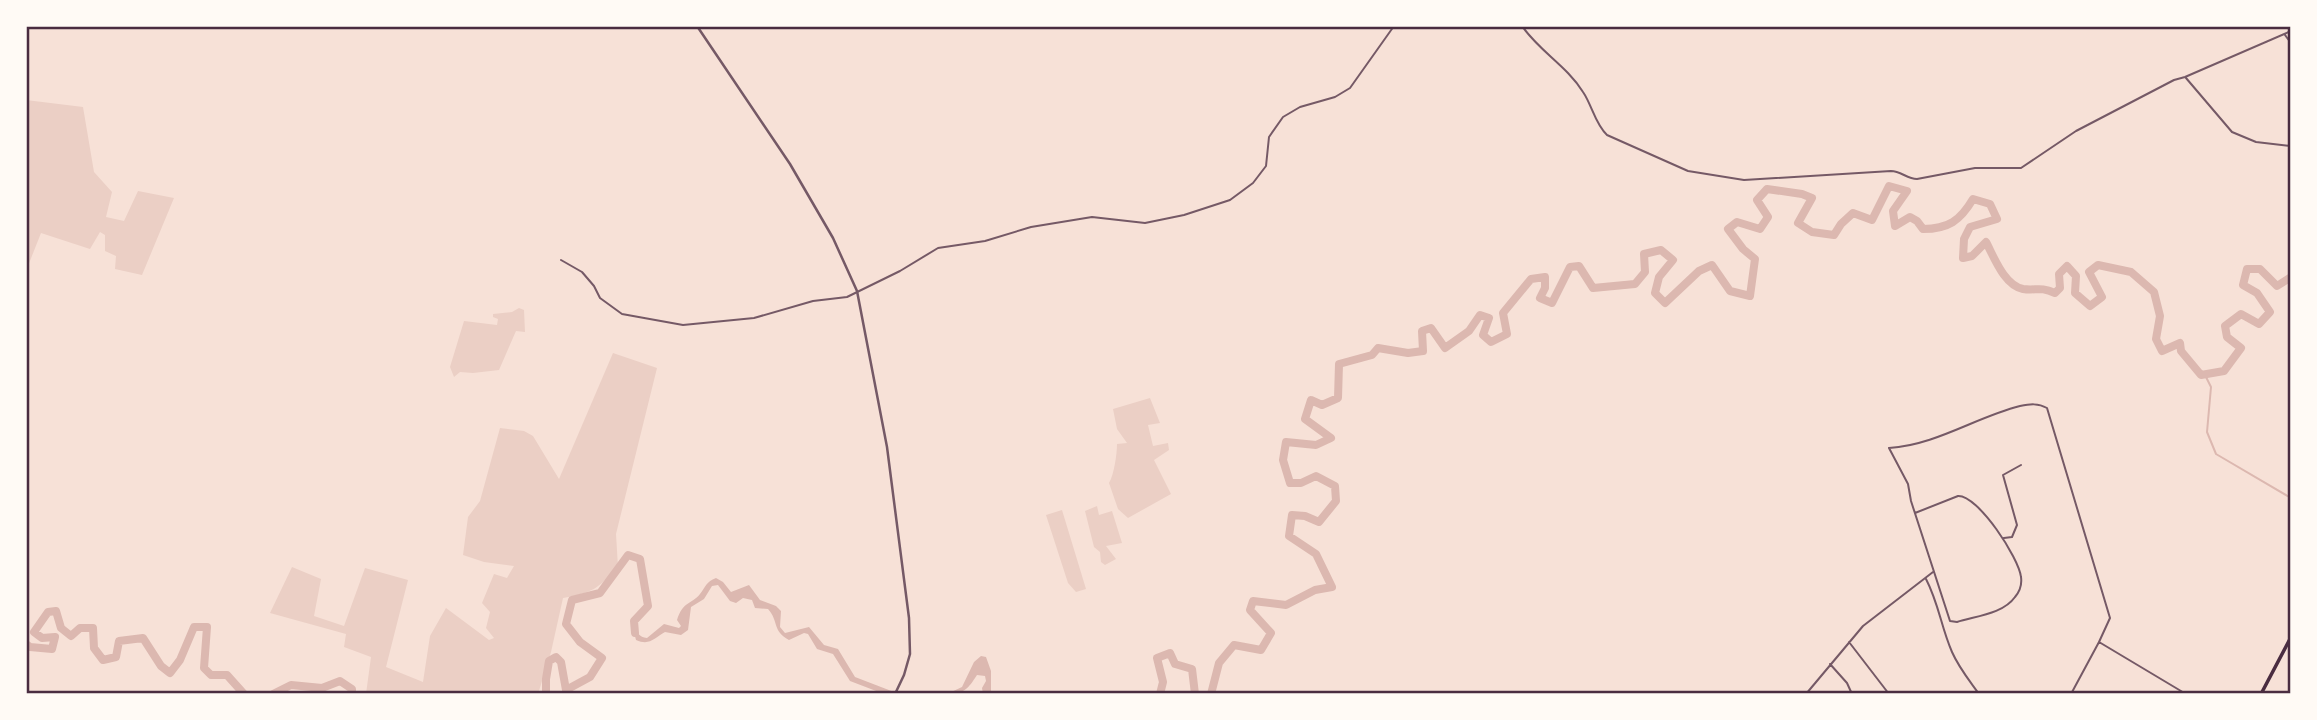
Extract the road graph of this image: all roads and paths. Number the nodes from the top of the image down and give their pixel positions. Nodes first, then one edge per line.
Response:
1 (696, 26) edge
2 (1394, 26) edge
3 (1522, 26) edge
4 (2291, 31) edge
5 (2285, 35) junction
6 (2291, 43) edge
7 (2186, 77) junction
8 (2291, 146) edge
9 (562, 260) dead end
10 (857, 291) junction
11 (2021, 465) dead end
12 (1915, 513) junction
13 (2003, 538) junction
14 (1934, 572) junction
15 (1926, 578) junction
16 (2291, 637) edge
17 (1848, 641) junction
18 (2099, 642) junction
19 (2288, 648) edge
20 (1830, 663) junction
21 (895, 694) edge
22 (1806, 694) edge
23 (1853, 694) edge
24 (1889, 694) edge
25 (1979, 694) edge
26 (2071, 694) edge
27 (2186, 694) edge
28 (2261, 694) edge

1 - 10 street
2 - 10 street
3 - 7 street
4 - 5 street
5 - 6 street
5 - 7 street
7 - 8 street
9 - 10 street
10 - 21 street
11 - 13 street
12 - 13 street
12 - 14 street
12 - 18 street
13 - 14 street
14 - 15 street
15 - 17 street
15 - 25 street
16 - 19 main road
17 - 20 street
17 - 24 street
18 - 26 street
18 - 27 street
19 - 28 main road
20 - 22 street
20 - 23 street

